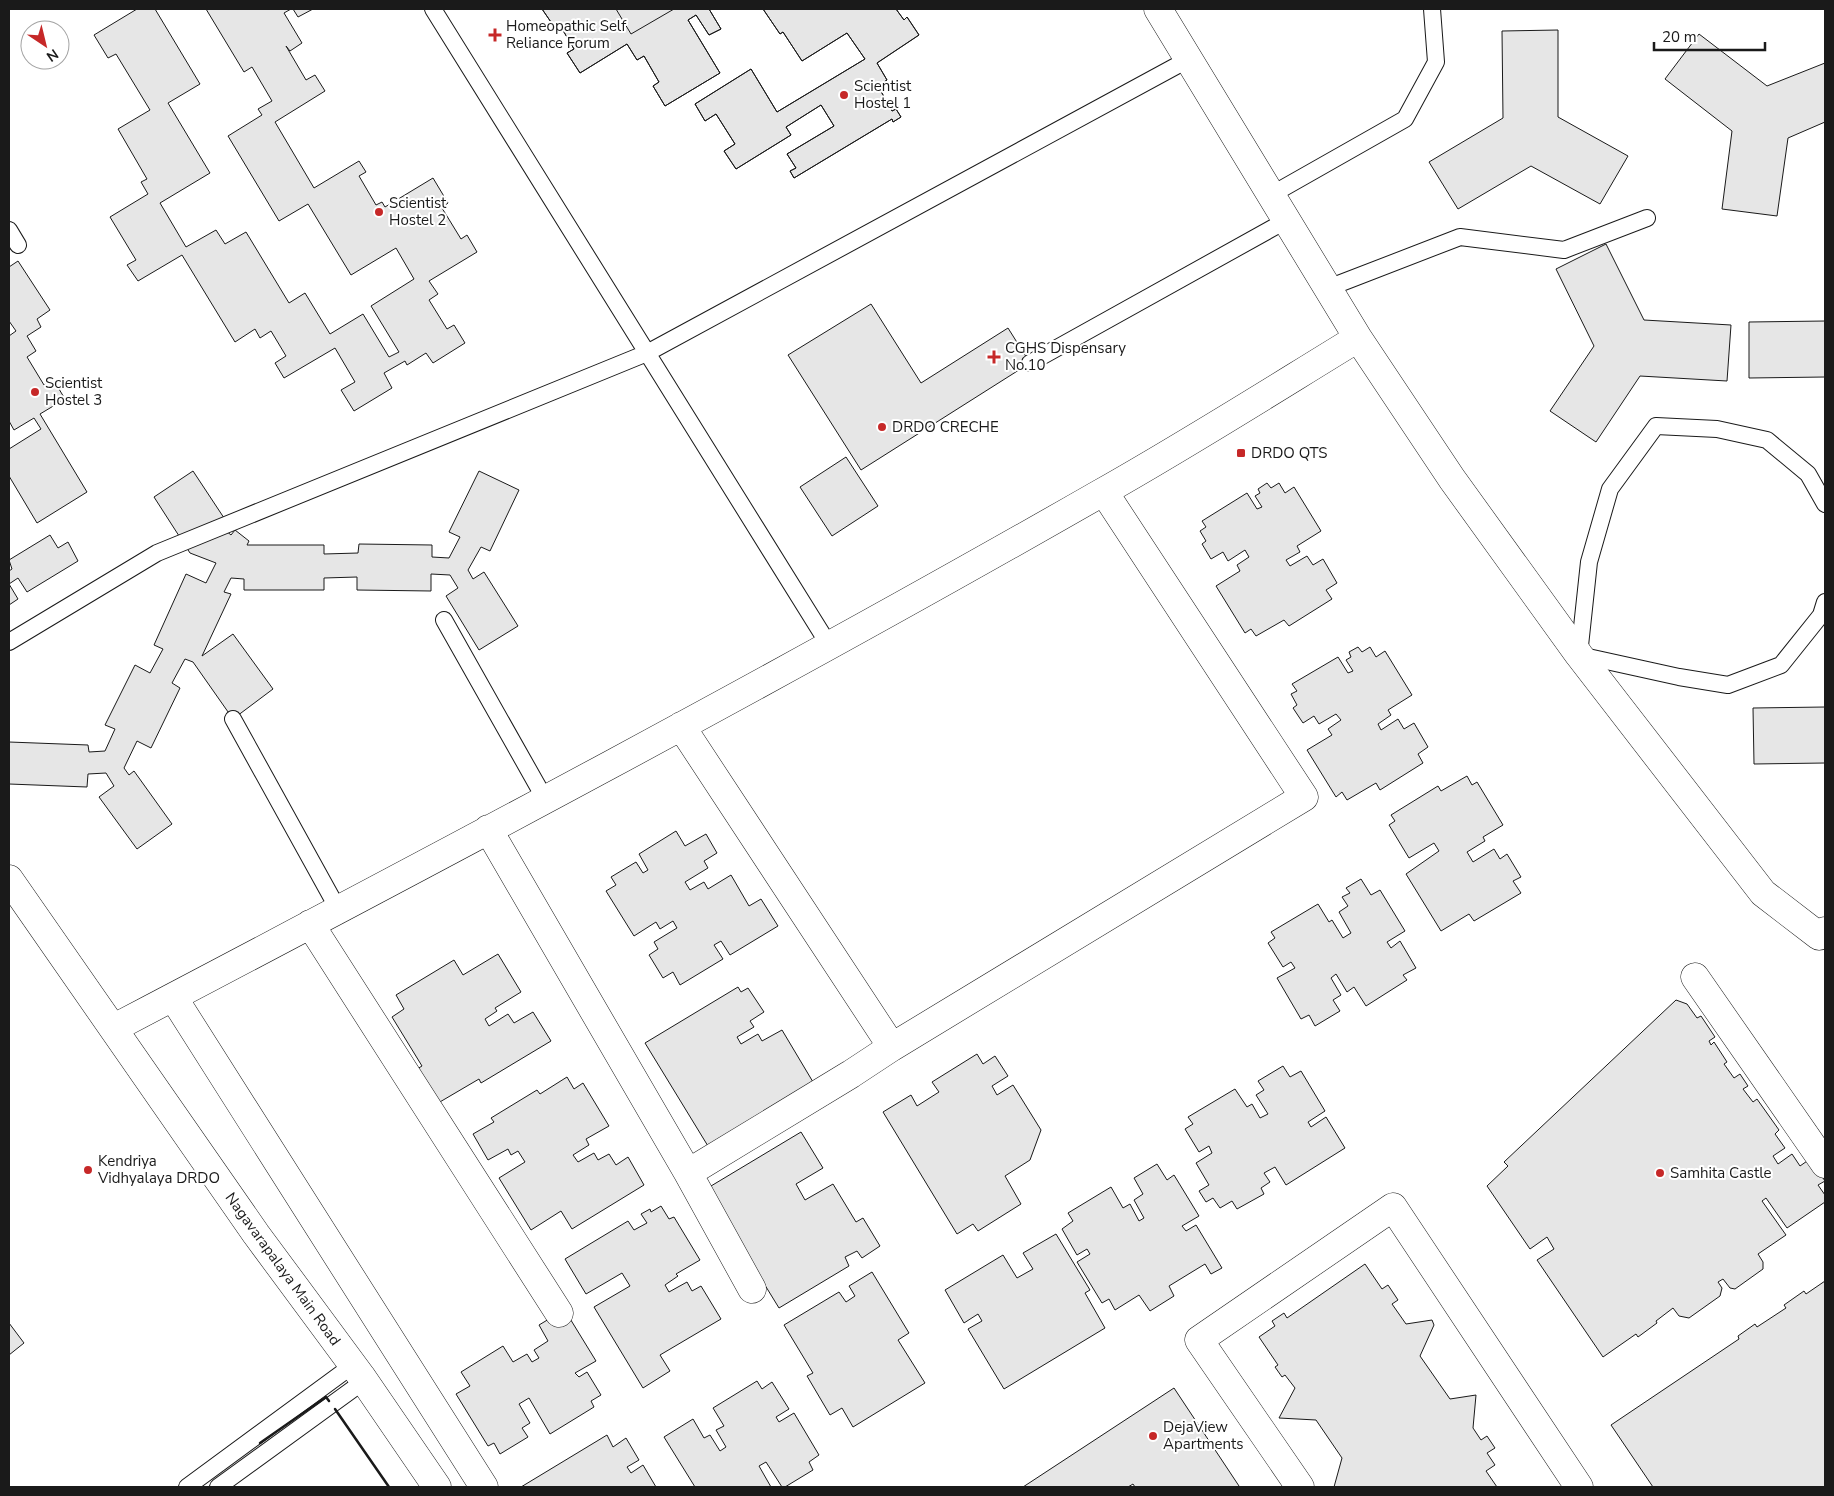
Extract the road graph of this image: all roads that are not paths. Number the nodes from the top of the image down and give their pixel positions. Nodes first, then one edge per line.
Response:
1 (433, 9) edge
2 (1158, 9) edge
3 (1432, 9) edge
4 (1189, 59) junction
5 (1271, 195) junction
6 (1647, 218) dead end
7 (1286, 220) junction
8 (9, 230) edge
9 (18, 245) dead end
10 (1328, 288) junction
11 (1358, 338) junction
12 (647, 353) junction
13 (1030, 363) dead end
14 (1104, 492) junction
15 (1825, 504) edge
16 (1825, 602) edge
17 (444, 620) dead end
18 (9, 642) edge
19 (829, 645) junction
20 (1579, 655) junction
21 (233, 719) dead end
22 (681, 726) junction
23 (545, 799) junction
24 (488, 829) junction
25 (9, 879) edge
26 (338, 909) junction
27 (310, 924) junction
28 (1825, 931) edge
29 (1695, 977) dead end
30 (173, 997) junction
31 (114, 1028) junction
32 (892, 1046) junction
33 (1825, 1164) edge
34 (688, 1173) junction
35 (752, 1289) dead end
36 (559, 1313) dead end
37 (358, 1373) junction
38 (186, 1487) edge
39 (218, 1487) edge
40 (436, 1487) edge
41 (484, 1487) edge
42 (1300, 1487) edge
43 (1579, 1487) edge

1 - 12 lane
2 - 4 street
3 - 5 lane
4 - 5 street
4 - 12 lane
5 - 7 street
6 - 10 lane
7 - 10 street
7 - 13 lane
8 - 9 lane
10 - 11 street
11 - 14 street
11 - 20 street
12 - 18 lane
12 - 19 lane
14 - 19 street
14 - 32 street
15 - 20 lane
16 - 20 lane
17 - 23 lane
19 - 22 street
20 - 28 street
21 - 26 lane
22 - 23 street
22 - 32 street
23 - 24 street
24 - 26 street
24 - 34 street
25 - 31 street, Nagavarapalaya Main Road
26 - 27 street
27 - 30 street
27 - 36 street
29 - 33 street
30 - 31 street
30 - 41 street
31 - 37 street, Nagavarapalaya Main Road
32 - 34 street
34 - 35 street
37 - 38 lane
37 - 39 lane
37 - 40 street, Nagavarapalaya Main Road
42 - 43 street

